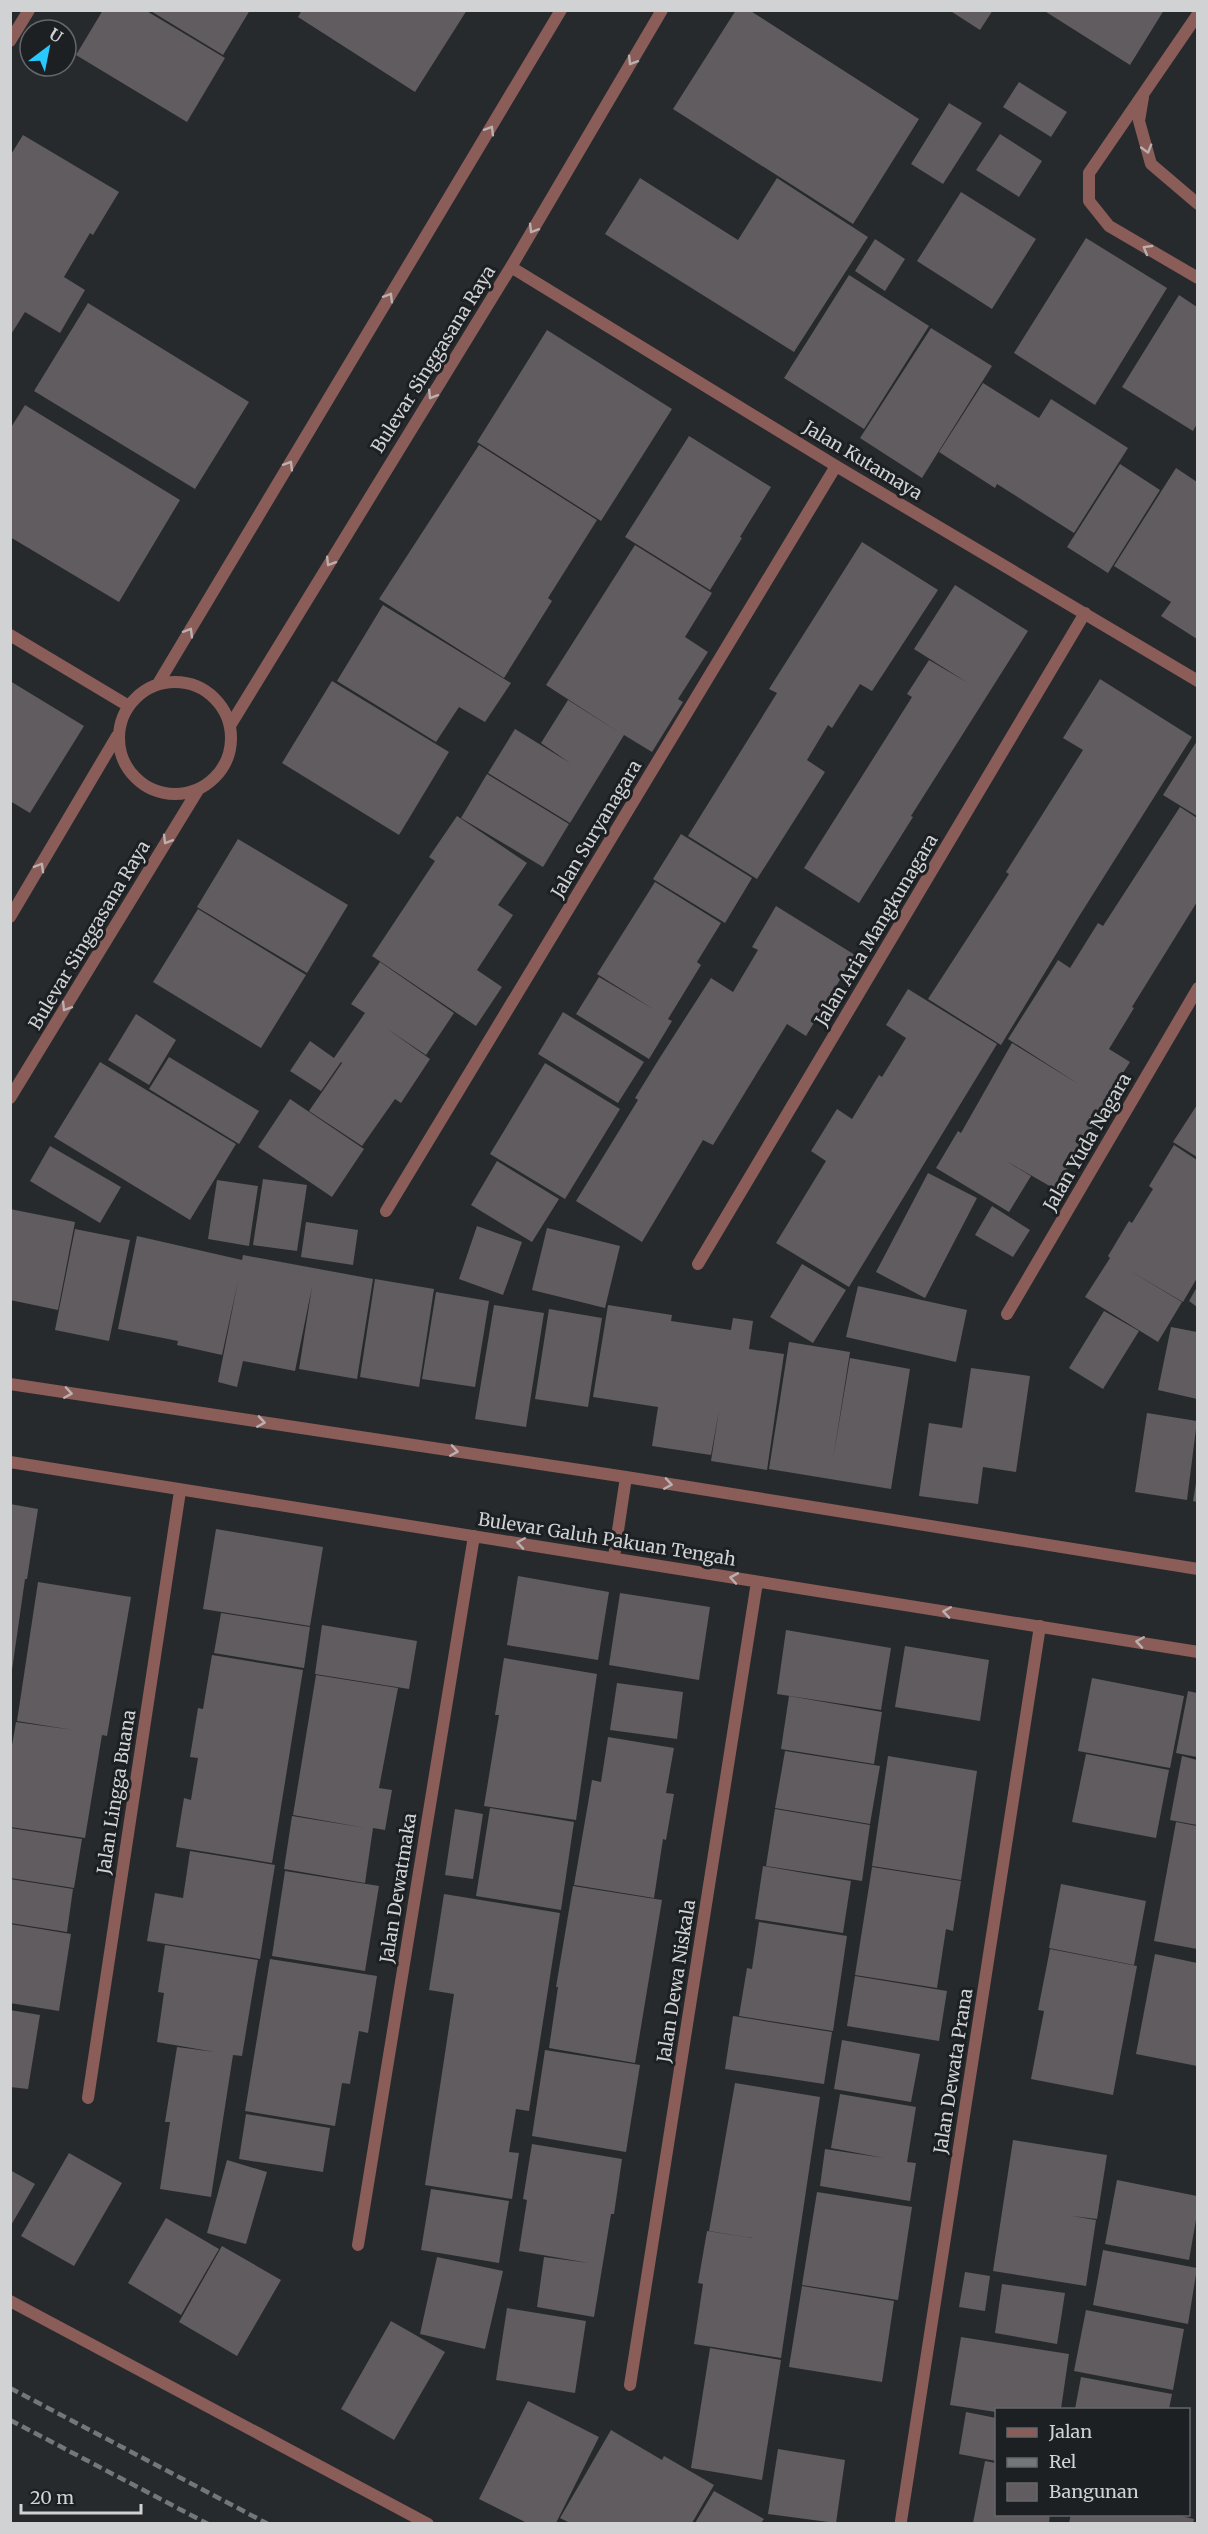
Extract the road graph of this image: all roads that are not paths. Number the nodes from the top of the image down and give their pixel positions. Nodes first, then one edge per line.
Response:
1 (29, 10) edge
2 (561, 10) edge
3 (662, 10) edge
4 (1197, 14) edge
5 (10, 40) edge
6 (1144, 93) junction
7 (1197, 204) edge
8 (511, 267) junction
9 (1197, 278) edge
10 (836, 466) junction
11 (1085, 613) junction
12 (10, 635) edge
13 (1197, 681) edge
14 (159, 682) junction
15 (127, 705) junction
16 (231, 724) junction
17 (117, 736) junction
18 (198, 790) junction
19 (10, 917) edge
20 (1197, 988) edge
21 (10, 1098) edge
22 (386, 1211) dead end
23 (698, 1264) dead end
24 (1007, 1314) dead end
25 (10, 1384) edge
26 (10, 1462) edge
27 (626, 1477) junction
28 (180, 1491) junction
29 (474, 1536) junction
30 (614, 1557) junction
31 (1197, 1569) edge
32 (757, 1582) junction
33 (1040, 1626) junction
34 (1197, 1652) edge
35 (88, 2098) dead end
36 (358, 2245) dead end
37 (10, 2301) edge
38 (630, 2385) dead end
39 (901, 2521) dead end
40 (428, 2523) edge

1 - 5 street
14 -> 2 street
3 -> 8 street, Bulevar Singgasana Raya
4 - 6 street
6 -> 7 street
9 -> 6 street
8 - 10 street, Jalan Kutamaya
8 -> 16 street, Bulevar Singgasana Raya
10 - 11 street, Jalan Kutamaya
10 - 22 street, Jalan Suryanagara
11 - 13 street, Jalan Kutamaya
11 - 23 street, Jalan Aria Mangkunagara
12 - 15 street
14 - 15 street
14 - 16 street
15 - 17 street
16 - 18 street
17 - 18 street
19 -> 17 street
18 -> 21 street, Bulevar Singgasana Raya
20 - 24 street, Jalan Yuda Nagara
25 -> 27 street
26 - 28 street, Bulevar Galuh Pakuan Tengah
27 - 30 street
27 -> 31 street
28 - 29 street, Bulevar Galuh Pakuan Tengah
28 - 35 street, Jalan Lingga Buana
30 -> 29 street, Bulevar Galuh Pakuan Tengah
29 - 36 street, Jalan Dewatmaka
32 -> 30 street, Bulevar Galuh Pakuan Tengah
33 -> 32 street, Bulevar Galuh Pakuan Tengah
32 - 38 street, Jalan Dewa Niskala
34 -> 33 street, Bulevar Galuh Pakuan Tengah
33 - 39 street, Jalan Dewata Prana
37 - 40 street

